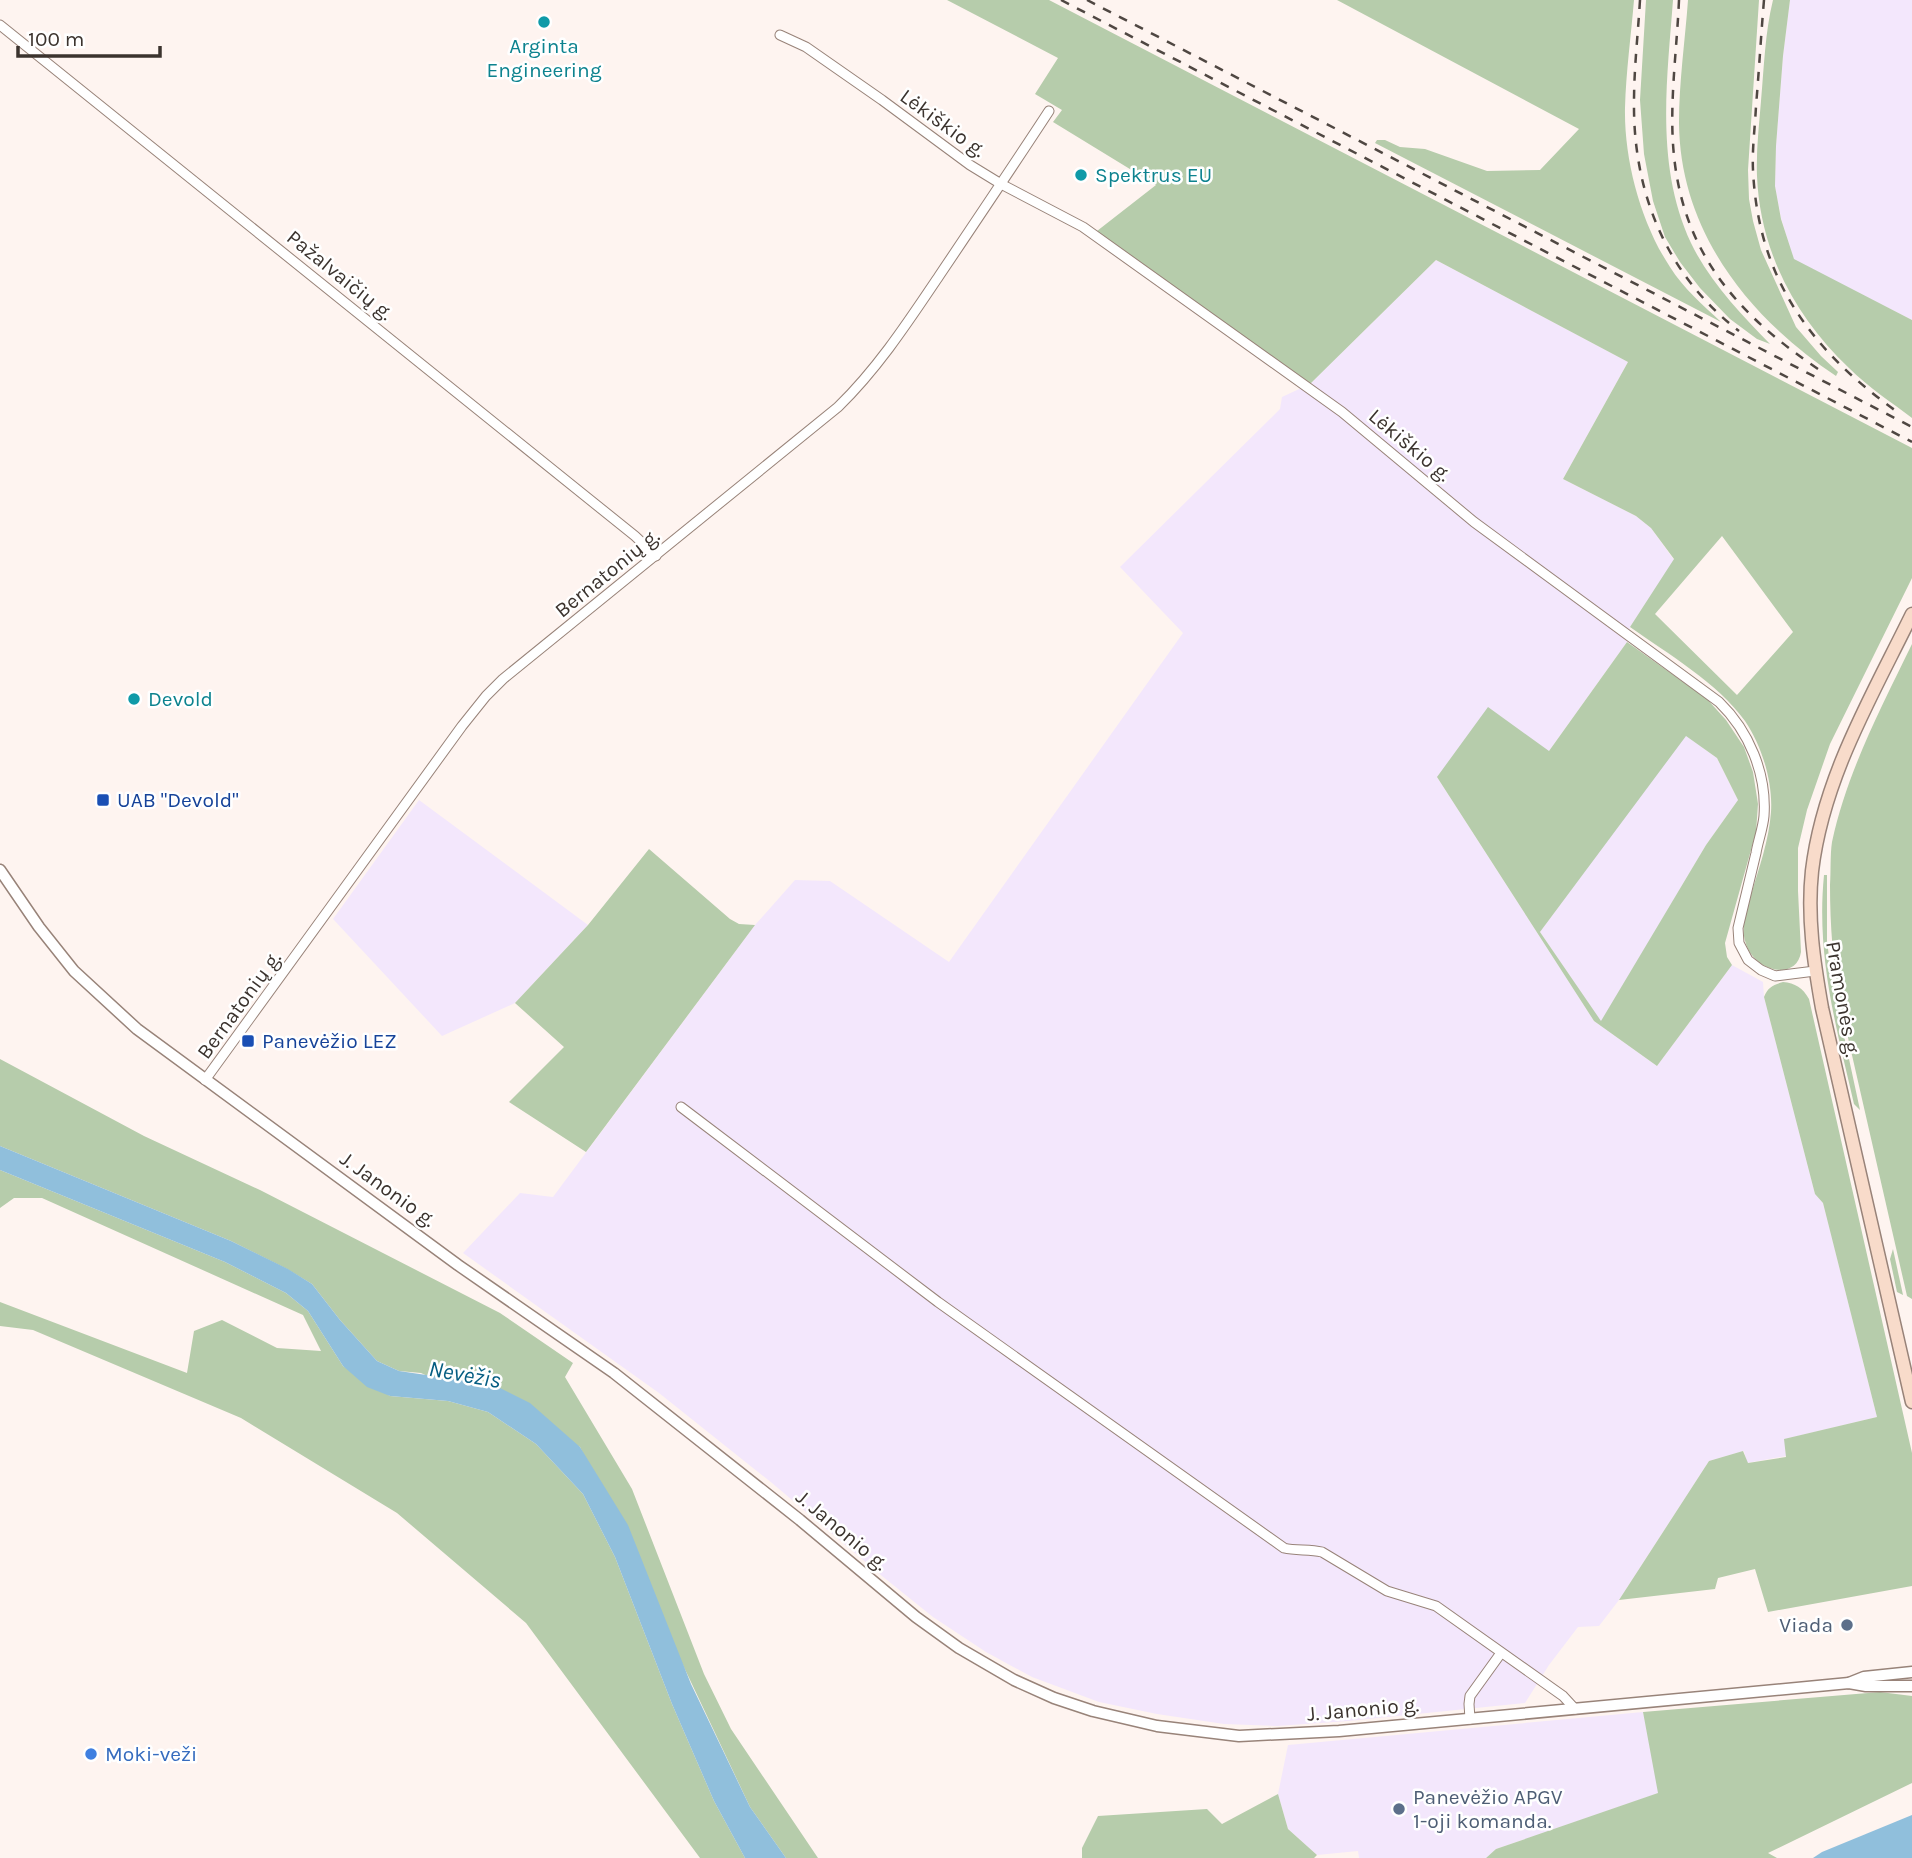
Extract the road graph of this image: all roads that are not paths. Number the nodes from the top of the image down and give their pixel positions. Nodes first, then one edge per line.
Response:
1 (0, 25) edge
2 (780, 35) dead end
3 (1049, 111) dead end
4 (1001, 184) junction
5 (656, 556) junction
6 (1912, 614) edge
7 (0, 870) edge
8 (1815, 971) junction
9 (205, 1080) junction
10 (681, 1107) dead end
11 (1912, 1402) edge
12 (1501, 1653) junction
13 (1912, 1672) edge
14 (1849, 1683) junction
15 (1912, 1686) edge
16 (1575, 1709) junction
17 (1470, 1718) junction

1 - 5 street, Pažalvaičių g.
2 - 4 street, Lėkiškio g.
3 - 4 street, Bernatonių g.
4 - 5 street, Bernatonių g.
4 - 8 street, Lėkiškio g.
5 - 9 street, Bernatonių g.
6 - 8 main road, Pramonės g.
7 - 9 street, J. Janonio g.
8 - 11 main road, Pramonės g.
9 - 17 street, J. Janonio g.
10 - 12 street
12 - 16 street
12 - 17 street
13 - 14 street, J. Janonio g.
14 - 15 street, J. Janonio g.
14 - 16 street, J. Janonio g.
16 - 17 street, J. Janonio g.

